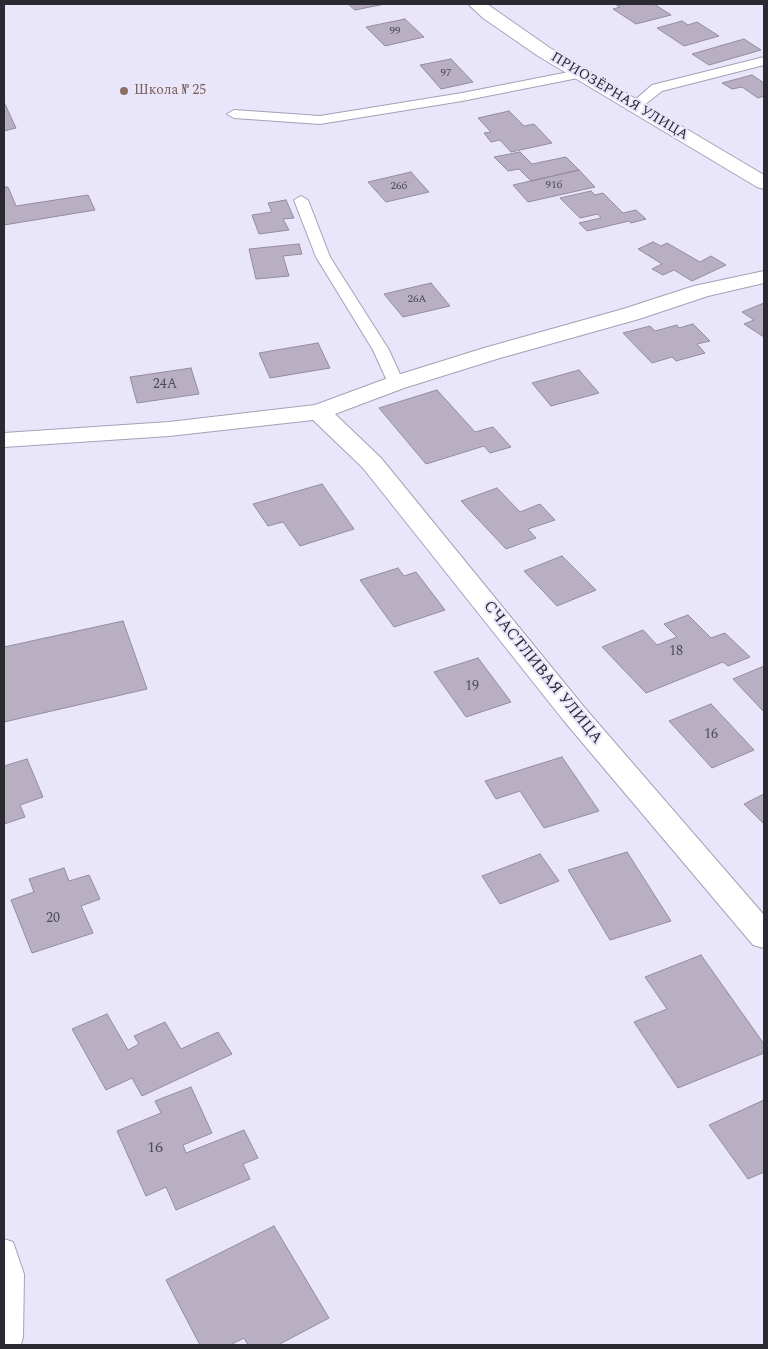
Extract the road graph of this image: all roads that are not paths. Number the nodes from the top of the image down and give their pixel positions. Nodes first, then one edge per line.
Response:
1 (478, 4) edge
2 (764, 62) edge
3 (579, 74) junction
4 (633, 107) junction
5 (234, 114) dead end
6 (764, 183) edge
7 (301, 200) dead end
8 (764, 278) edge
9 (396, 383) junction
10 (319, 412) junction
11 (4, 440) edge
12 (764, 936) edge
13 (4, 1250) edge
14 (8, 1345) edge

1 - 3 street, ПРИОЗЁРНАЯ УЛИЦА
2 - 4 lane
3 - 4 street, ПРИОЗЁРНАЯ УЛИЦА
3 - 5 lane
4 - 6 street, ПРИОЗЁРНАЯ УЛИЦА
7 - 9 lane
8 - 9 street
9 - 10 street
10 - 11 street
10 - 12 street, СЧАСТЛИВАЯ УЛИЦА
13 - 14 lane

